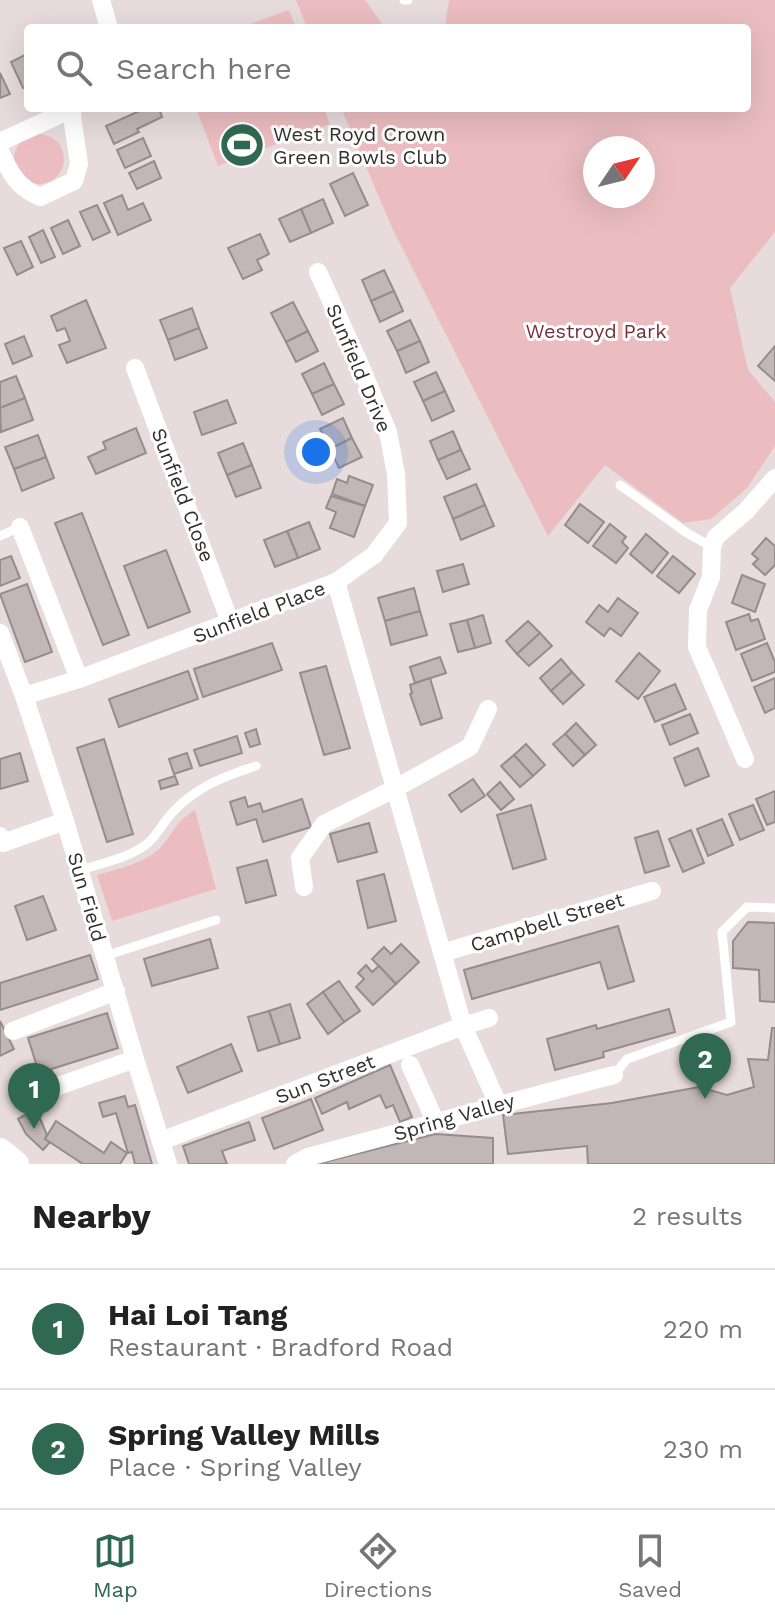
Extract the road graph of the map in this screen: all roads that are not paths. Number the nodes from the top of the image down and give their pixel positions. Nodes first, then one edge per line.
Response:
1 (101, 0) edge
2 (108, 24) edge
3 (66, 112) edge
4 (73, 112) edge
5 (0, 142) edge
6 (0, 151) edge
7 (318, 272) dead end
8 (135, 368) dead end
9 (775, 478) edge
10 (620, 485) dead end
11 (20, 527) joint
12 (0, 536) edge
13 (712, 547) junction
14 (336, 582) junction
15 (230, 622) junction
16 (0, 633) edge
17 (79, 679) junction
18 (24, 696) junction
19 (488, 709) dead end
20 (745, 759) dead end
21 (256, 766) dead end
22 (394, 789) junction
23 (65, 821) junction
24 (0, 836) edge
25 (80, 870) junction
26 (304, 887) dead end
27 (652, 891) dead end
28 (775, 908) edge
29 (216, 920) dead end
30 (442, 953) junction
31 (105, 956) junction
32 (116, 991) junction
33 (489, 1018) dead end
34 (463, 1026) junction
35 (13, 1031) dead end
36 (135, 1059) junction
37 (410, 1065) dead end
38 (614, 1075) joint
39 (47, 1090) dead end
40 (498, 1104) junction
41 (436, 1123) junction
42 (161, 1141) junction
43 (0, 1151) edge
44 (16, 1164) edge
45 (168, 1164) edge
46 (295, 1164) edge

1 - 2 street
3 - 5 street
4 - 6 street
7 - 14 street, Sunfield Drive
8 - 15 street, Sunfield Close
9 - 13 street
10 - 13 lane
11 - 12 lane
11 - 17 street
13 - 20 street
14 - 15 street, Sunfield Place
14 - 22 street, Sunfield Place
15 - 17 street, Sunfield Place
16 - 18 street, Sun Field
17 - 18 street, Sunfield Place
18 - 23 street, Sun Field
19 - 22 street
21 - 25 lane
22 - 26 street
22 - 30 street, Sunfield Place
23 - 24 street
23 - 25 street, Sun Field
25 - 31 street, Sun Field
27 - 30 street, Campbell Street
28 - 38 lane
29 - 31 lane
30 - 34 street, Sunfield Place
31 - 32 street, Sun Field
32 - 35 street
32 - 36 street, Sun Field
33 - 34 street, Sun Street
34 - 40 street, Sunfield Place
34 - 42 street, Sun Street
36 - 39 street
36 - 42 street, Sun Field
37 - 41 street
38 - 40 street, Spring Valley
40 - 41 street, Spring Valley
41 - 46 street, Spring Valley
42 - 45 street, Sun Field
43 - 44 main road

